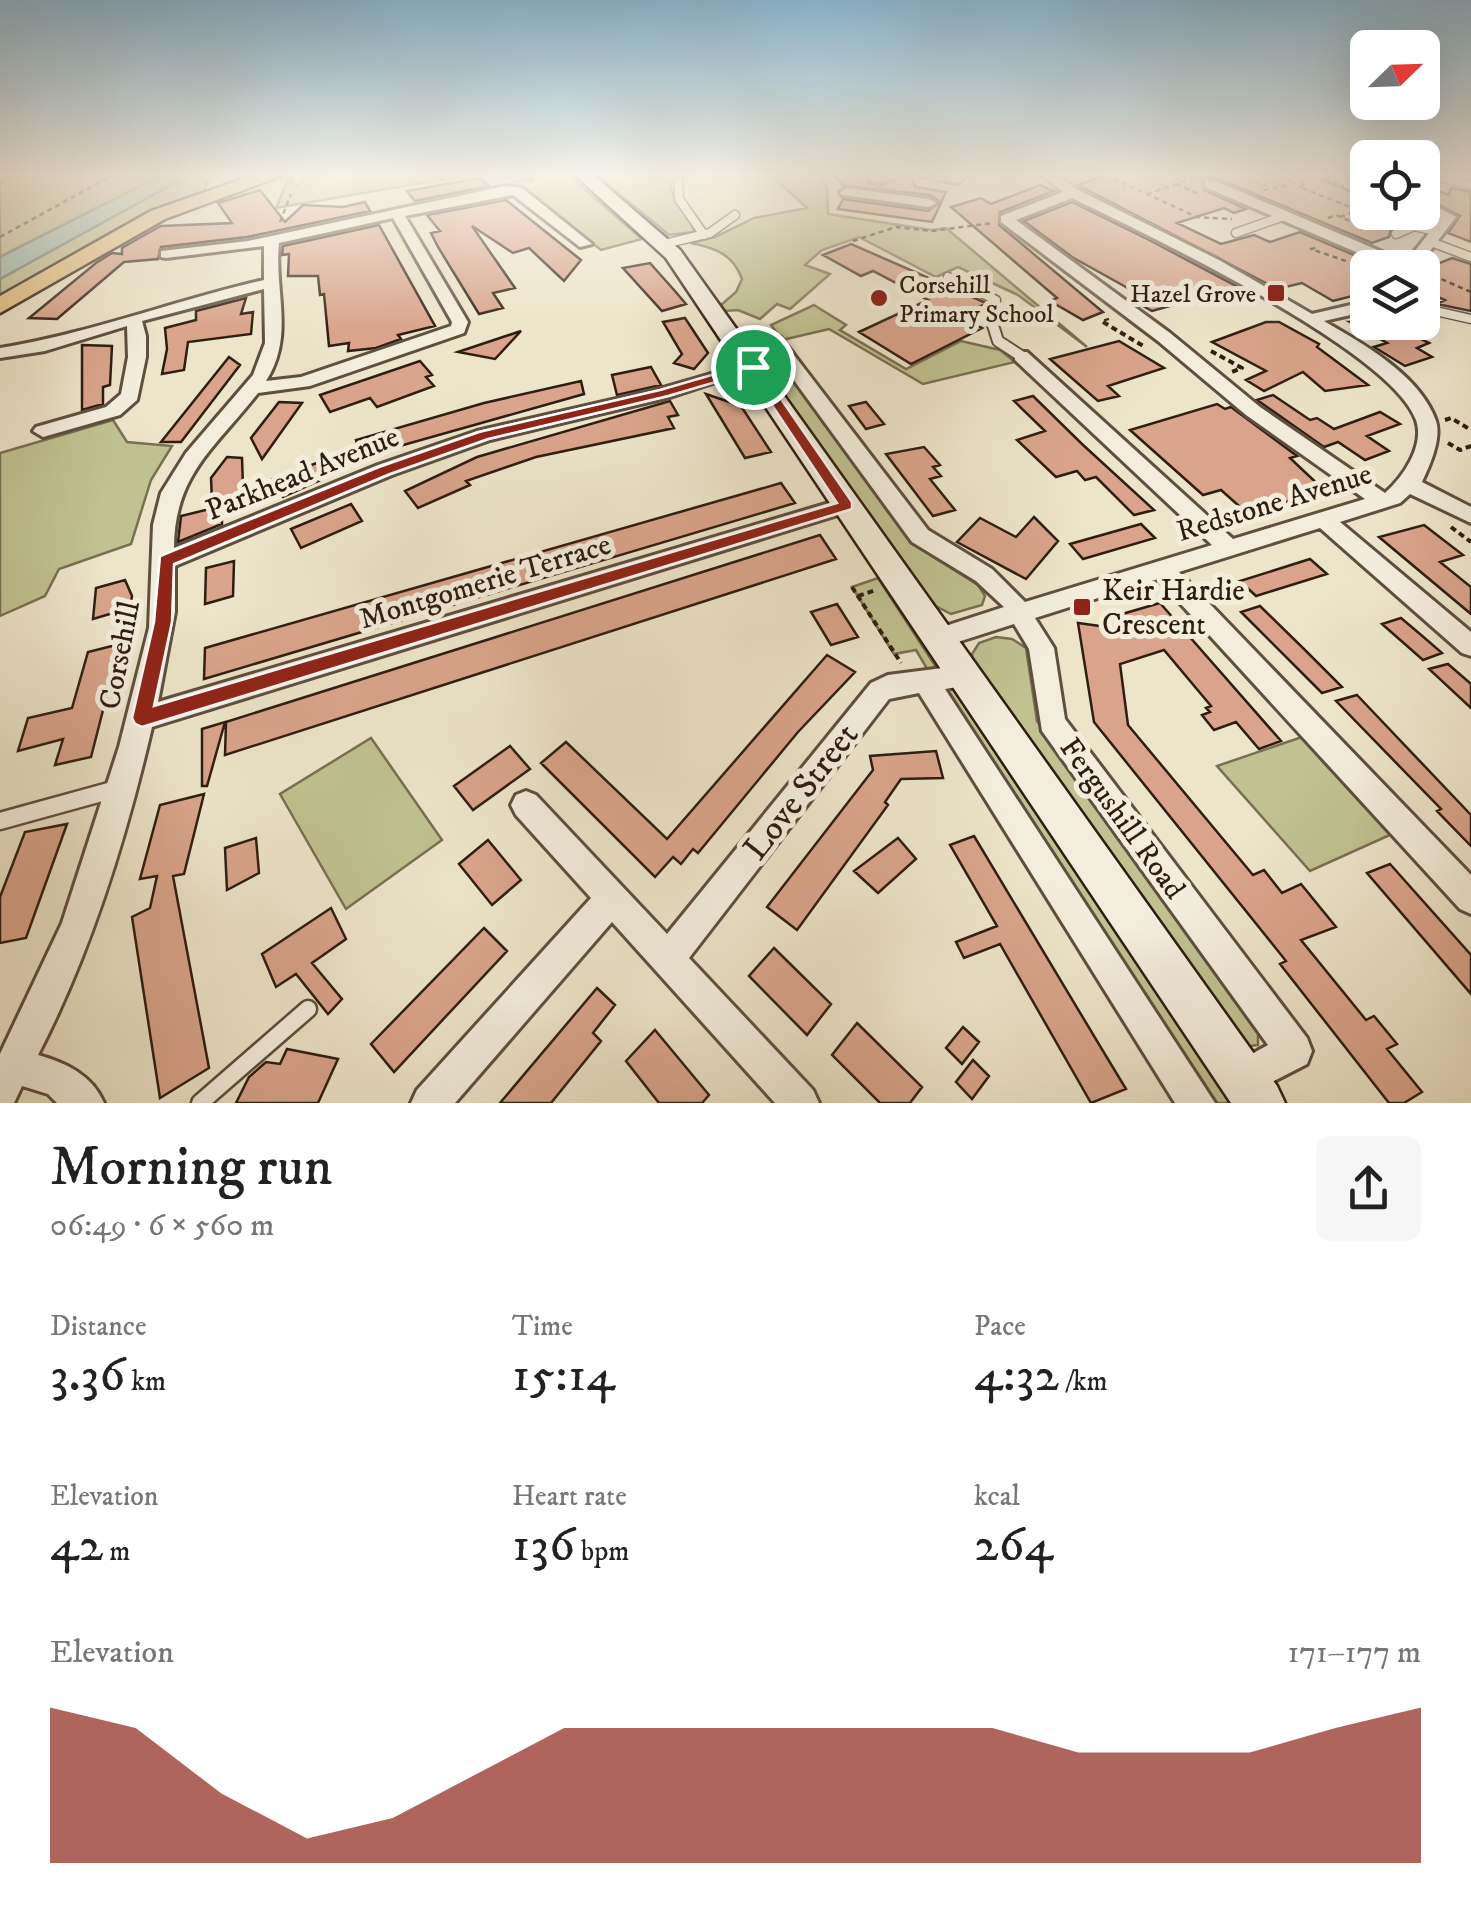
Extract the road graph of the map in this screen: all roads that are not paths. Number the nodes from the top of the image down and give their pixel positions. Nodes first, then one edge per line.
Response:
1 (138, 226) edge
2 (337, 226) edge
3 (404, 226) edge
4 (562, 226) edge
5 (643, 226) edge
6 (698, 226) edge
7 (718, 226) edge
8 (1015, 226) edge
9 (1145, 226) edge
10 (1248, 226) edge
11 (1310, 226) edge
12 (1413, 226) edge
13 (1415, 226) edge
14 (1440, 230) edge
15 (1236, 232) dead end
16 (1396, 234) dead end
17 (704, 235) junction
18 (1435, 237) junction
19 (272, 240) junction
20 (586, 244) dead end
21 (664, 244) junction
22 (1365, 250) edge
23 (1424, 250) edge
24 (166, 254) dead end
25 (1471, 257) edge
26 (948, 277) dead end
27 (270, 283) junction
28 (0, 306) edge
29 (1350, 310) edge
30 (1440, 312) edge
31 (1471, 318) edge
32 (133, 319) junction
33 (1310, 320) junction
34 (0, 353) edge
35 (744, 354) junction
36 (1021, 356) joint
37 (251, 388) junction
38 (43, 430) dead end
39 (1410, 485) junction
40 (1382, 501) junction
41 (846, 505) junction
42 (1471, 516) edge
43 (1324, 520) junction
44 (1229, 548) junction
45 (166, 560) junction
46 (1162, 568) junction
47 (1020, 612) junction
48 (939, 638) junction
49 (1471, 646) edge
50 (966, 676) junction
51 (919, 682) junction
52 (142, 718) junction
53 (120, 788) junction
54 (526, 805) dead end
55 (0, 821) edge
56 (1471, 898) edge
57 (610, 900) junction
58 (666, 961) junction
59 (308, 1009) dead end
60 (7, 1078) edge
61 (1252, 1091) edge
62 (85, 1103) edge
63 (200, 1103) edge
64 (430, 1103) edge
65 (800, 1103) edge
66 (1196, 1103) edge

1 - 28 main road
2 - 19 street
3 - 37 street
4 - 20 street
5 - 21 main road, Fergushill Road
6 - 17 lane
7 - 17 lane
8 - 40 street
9 - 33 street
10 - 15 lane
11 - 22 street
12 - 16 lane
13 - 18 lane
14 - 18 street
17 - 21 lane
18 - 23 street
18 - 25 lane
19 - 24 street
19 - 27 street, Corsehill
21 - 35 main road, Fergushill Road
26 - 36 lane
27 - 32 street
27 - 37 street, Corsehill
29 - 33 street
30 - 31 lane
32 - 34 street
32 - 38 street
33 - 39 street, Redstone Avenue
35 - 41 main road, Fergushill Road
35 - 45 street, Parkhead Avenue
35 - 47 street, Fergushill Road
36 - 44 street
37 - 45 street, Corsehill
39 - 40 street, Redstone Avenue
39 - 42 street
40 - 43 street, Redstone Avenue
41 - 48 main road, Fergushill Road
41 - 52 street, Montgomerie Terrace
43 - 44 street, Redstone Avenue
43 - 49 street
44 - 46 street, Redstone Avenue
45 - 52 street, Corsehill
46 - 47 street, Redstone Avenue
46 - 56 street
47 - 48 street, Redstone Avenue
47 - 61 street, Fergushill Road
48 - 50 main road, Fergushill Road
50 - 51 street, Love Street
50 - 61 main road, Fergushill Road
51 - 58 street, Love Street
51 - 66 street
52 - 53 street, Corsehill
53 - 55 lane
53 - 60 street, Corsehill
54 - 57 street
57 - 58 street
57 - 64 street
58 - 65 street
59 - 63 lane
60 - 62 street

